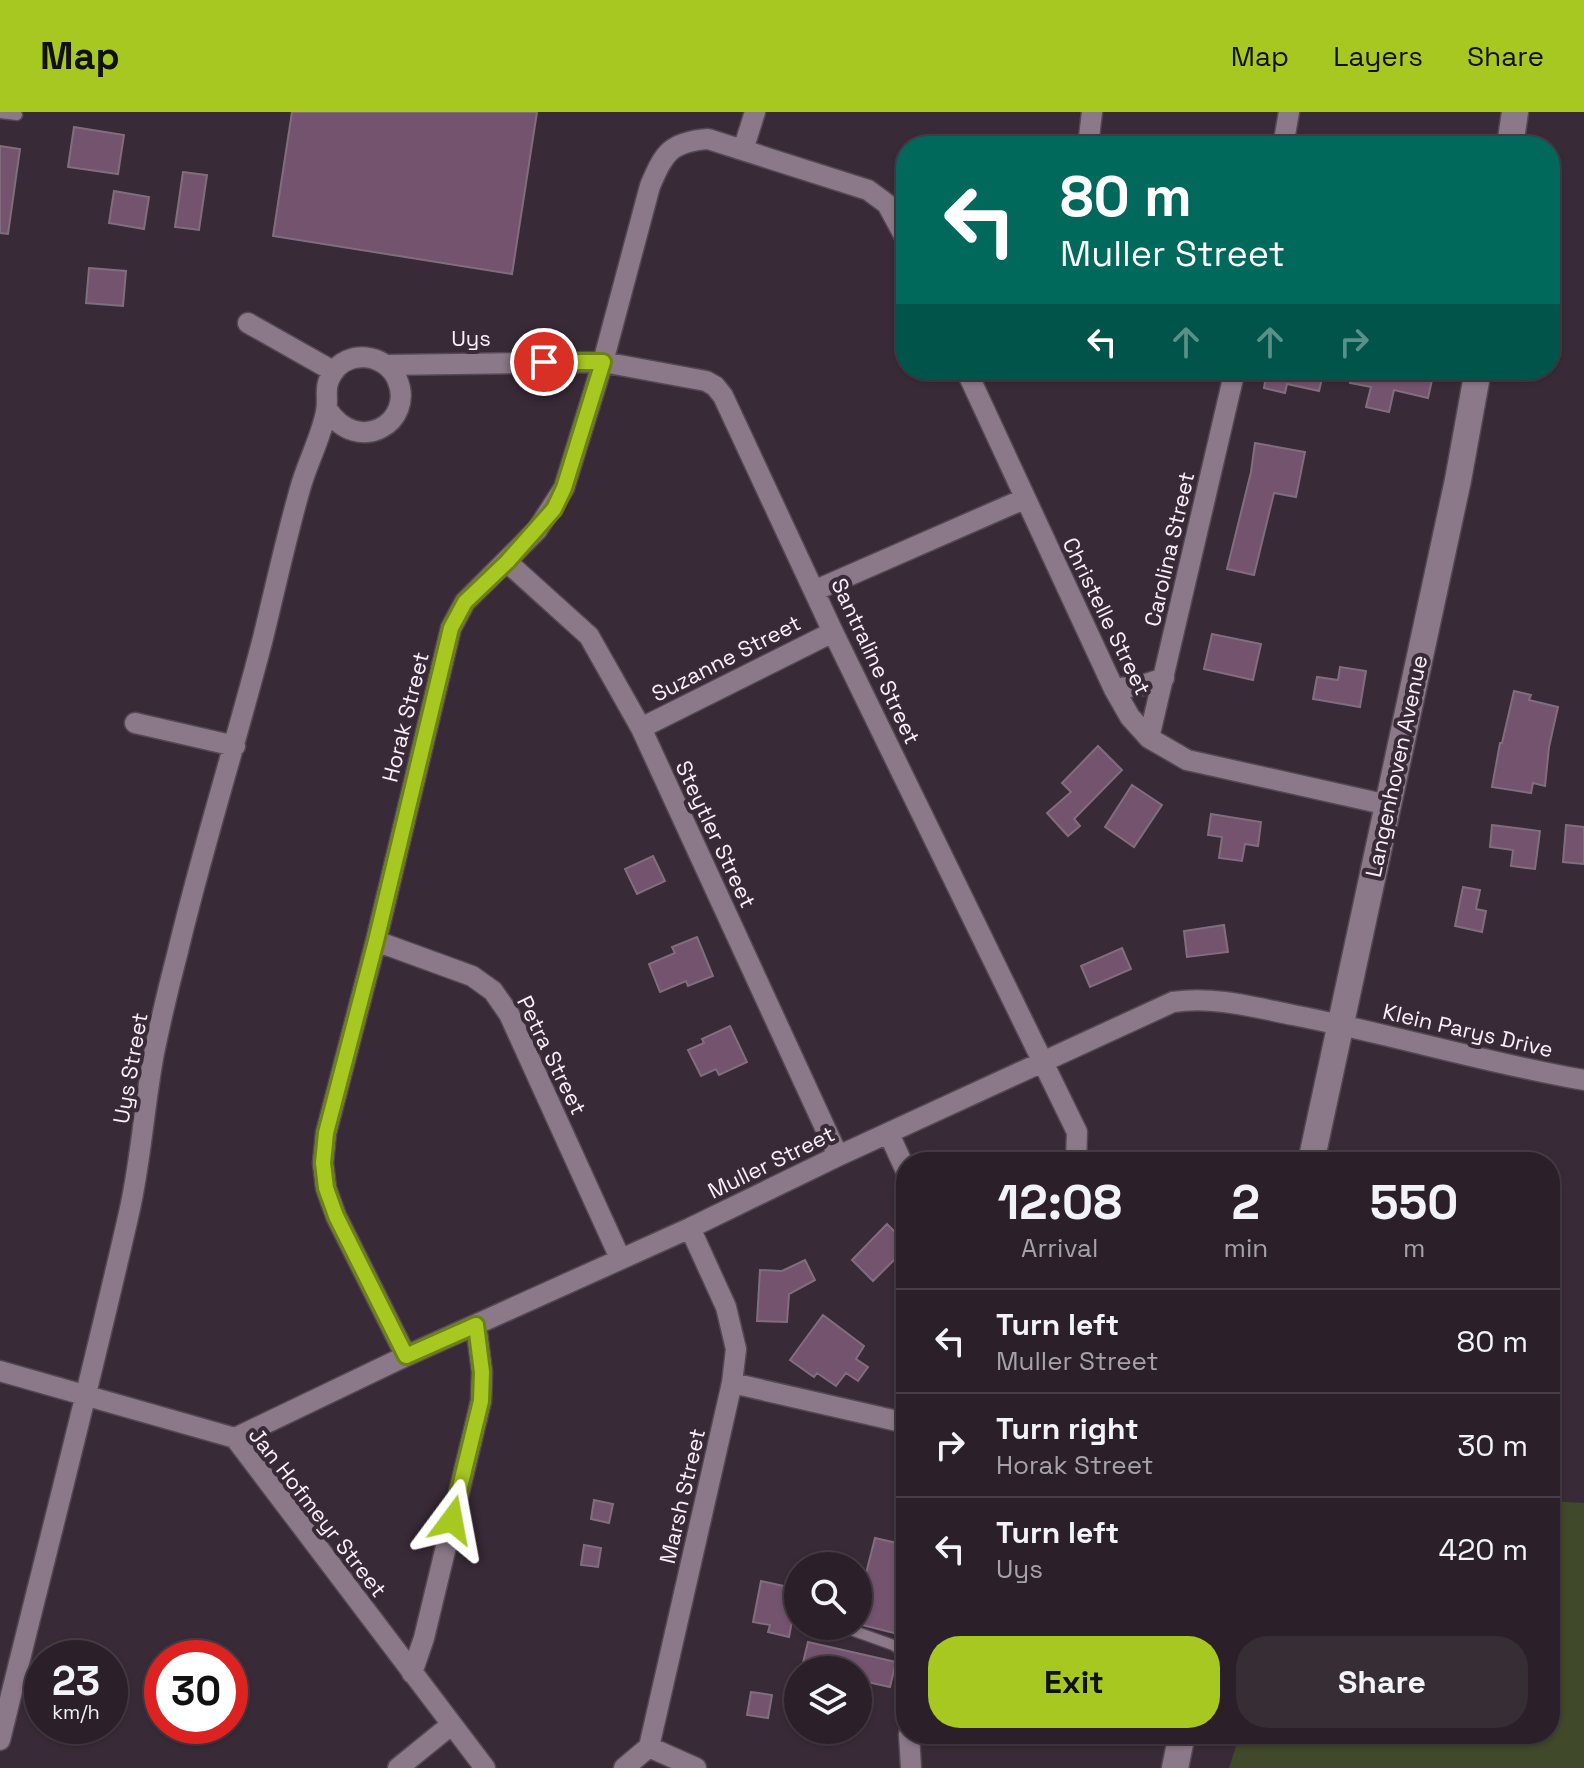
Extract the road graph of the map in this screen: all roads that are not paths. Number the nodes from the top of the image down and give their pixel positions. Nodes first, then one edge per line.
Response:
1 (755, 112) edge
2 (1092, 112) edge
3 (1289, 112) edge
4 (1515, 112) edge
5 (0, 113) edge
6 (17, 115) dead end
7 (1089, 136) edge
8 (1285, 136) edge
9 (1511, 136) edge
10 (743, 150) junction
11 (896, 221) edge
12 (248, 323) dead end
13 (603, 362) junction
14 (386, 365) junction
15 (333, 371) junction
16 (970, 380) edge
17 (1233, 380) edge
18 (1476, 380) edge
19 (327, 409) junction
20 (1024, 499) junction
21 (507, 562) junction
22 (816, 590) junction
23 (833, 632) junction
24 (1164, 678) junction
25 (1114, 689) junction
26 (135, 723) dead end
27 (641, 728) junction
28 (1149, 738) junction
29 (235, 746) junction
30 (1388, 805) junction
31 (376, 941) junction
32 (1342, 1024) junction
33 (1043, 1061) junction
34 (1584, 1080) edge
35 (889, 1134) junction
36 (897, 1152) edge
37 (1076, 1152) edge
38 (1313, 1152) edge
39 (838, 1156) junction
40 (690, 1228) junction
41 (620, 1258) junction
42 (476, 1325) junction
43 (406, 1356) junction
44 (0, 1371) edge
45 (732, 1383) junction
46 (84, 1394) junction
47 (896, 1421) edge
48 (235, 1438) junction
49 (872, 1637) edge
50 (896, 1647) edge
51 (412, 1673) junction
52 (451, 1725) junction
53 (0, 1740) edge
54 (910, 1744) edge
55 (1180, 1744) edge
56 (649, 1747) junction
57 (398, 1768) edge
58 (485, 1768) edge
59 (624, 1768) edge
60 (696, 1768) edge
61 (911, 1768) edge
62 (1175, 1768) edge

1 - 10 street
2 - 7 street
3 - 8 street
4 - 9 street
5 - 6 lane
10 - 11 street
10 - 13 street, Horak Street
12 - 15 street
13 - 14 street, Uys
13 - 21 street, Horak Street
13 - 22 street, Santraline Street
14 - 15 street
14 - 19 street
15 - 19 street
16 - 20 street, Christelle Street
17 - 24 street, Carolina Street
18 - 30 street, Langenhoven Avenue
19 - 29 street, Uys Street
20 - 22 street, Suzanne Street
20 - 25 street, Christelle Street
21 - 27 street, Steytler Street
21 - 31 street, Horak Street
22 - 23 street, Santraline Street
23 - 27 street, Suzanne Street
23 - 33 street, Santraline Street
24 - 25 street
24 - 28 street, Carolina Street
25 - 28 street, Christelle Street
26 - 29 street
27 - 39 street, Steytler Street
28 - 30 street, Christelle Street
29 - 46 street, Uys Street
30 - 32 street, Langenhoven Avenue
31 - 41 street, Petra Street
31 - 43 street, Horak Street
32 - 33 street, Muller Street
32 - 34 street, Klein Parys Drive
32 - 38 street, Langenhoven Avenue
33 - 35 street, Muller Street
33 - 37 street, Santraline Street
35 - 36 street
35 - 39 street, Muller Street
39 - 40 street, Muller Street
40 - 41 street, Muller Street
40 - 45 street, Marsh Street
41 - 42 street, Muller Street
42 - 43 street, Muller Street
42 - 51 street
43 - 48 street, Muller Street
44 - 46 street, Jan Hofmeyr Street
45 - 47 street
45 - 56 street, Marsh Street
46 - 48 street, Jan Hofmeyr Street
46 - 53 street, Uys Street
48 - 51 street, Jan Hofmeyr Street
49 - 50 lane
51 - 52 street, Jan Hofmeyr Street
52 - 57 street
52 - 58 street, Jan Hofmeyr Street
54 - 61 street
55 - 62 street
56 - 59 street
56 - 60 street

